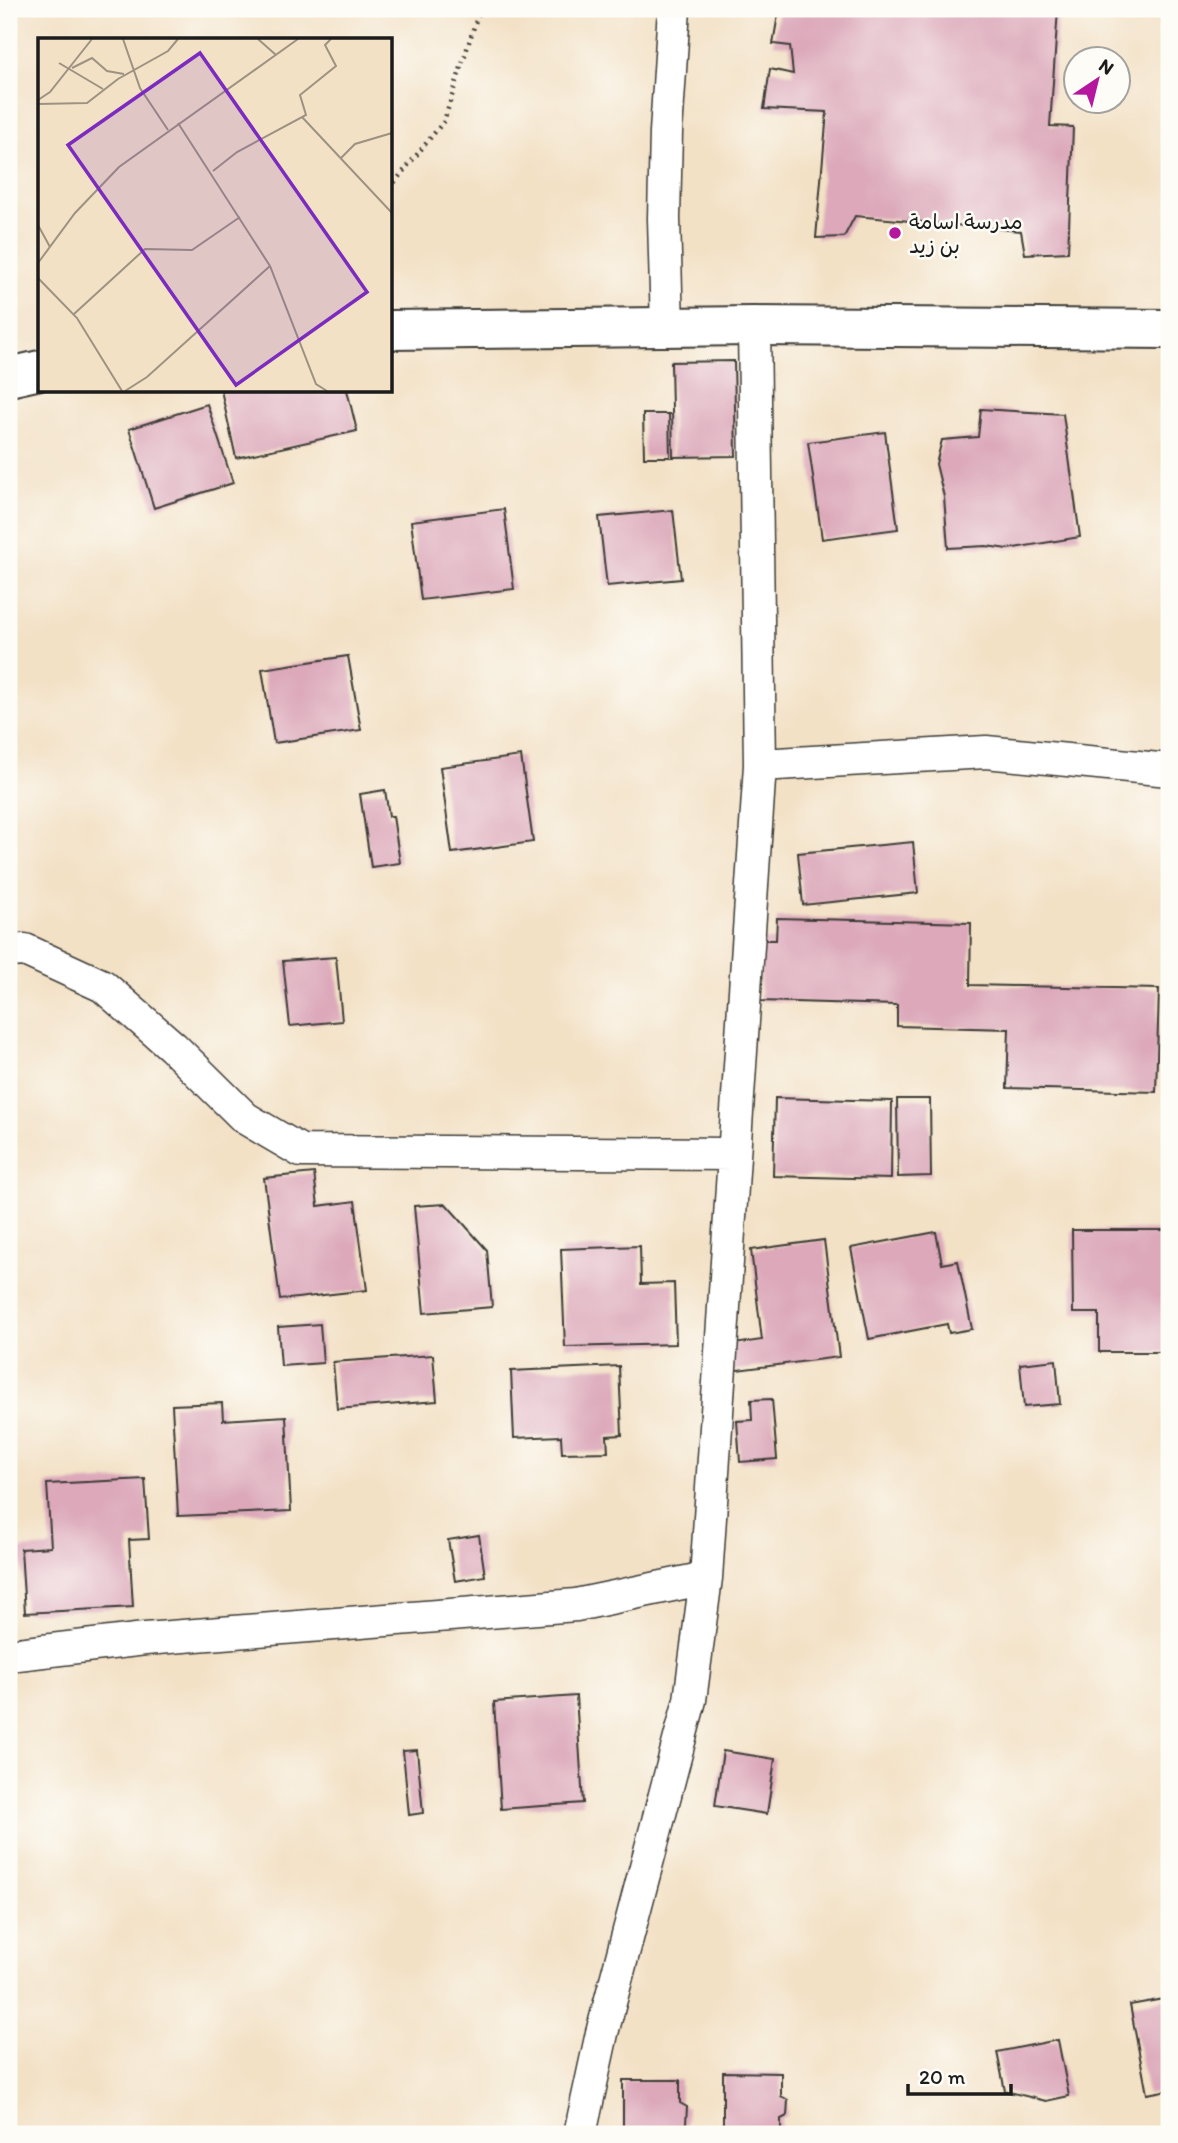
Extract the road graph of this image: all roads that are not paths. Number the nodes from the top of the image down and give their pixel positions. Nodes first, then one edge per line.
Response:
1 (674, 9) edge
2 (754, 326) junction
3 (667, 328) junction
4 (1169, 329) edge
5 (392, 330) edge
6 (38, 370) edge
7 (9, 377) edge
8 (760, 765) junction
9 (1169, 770) edge
10 (9, 950) edge
11 (734, 1154) junction
12 (706, 1578) junction
13 (9, 1655) edge
14 (580, 2134) edge

1 - 3 street
2 - 3 street
2 - 4 street
2 - 8 street
3 - 5 street
6 - 7 street
8 - 9 street
8 - 11 street
10 - 11 street
11 - 12 street
12 - 13 street
12 - 14 street

